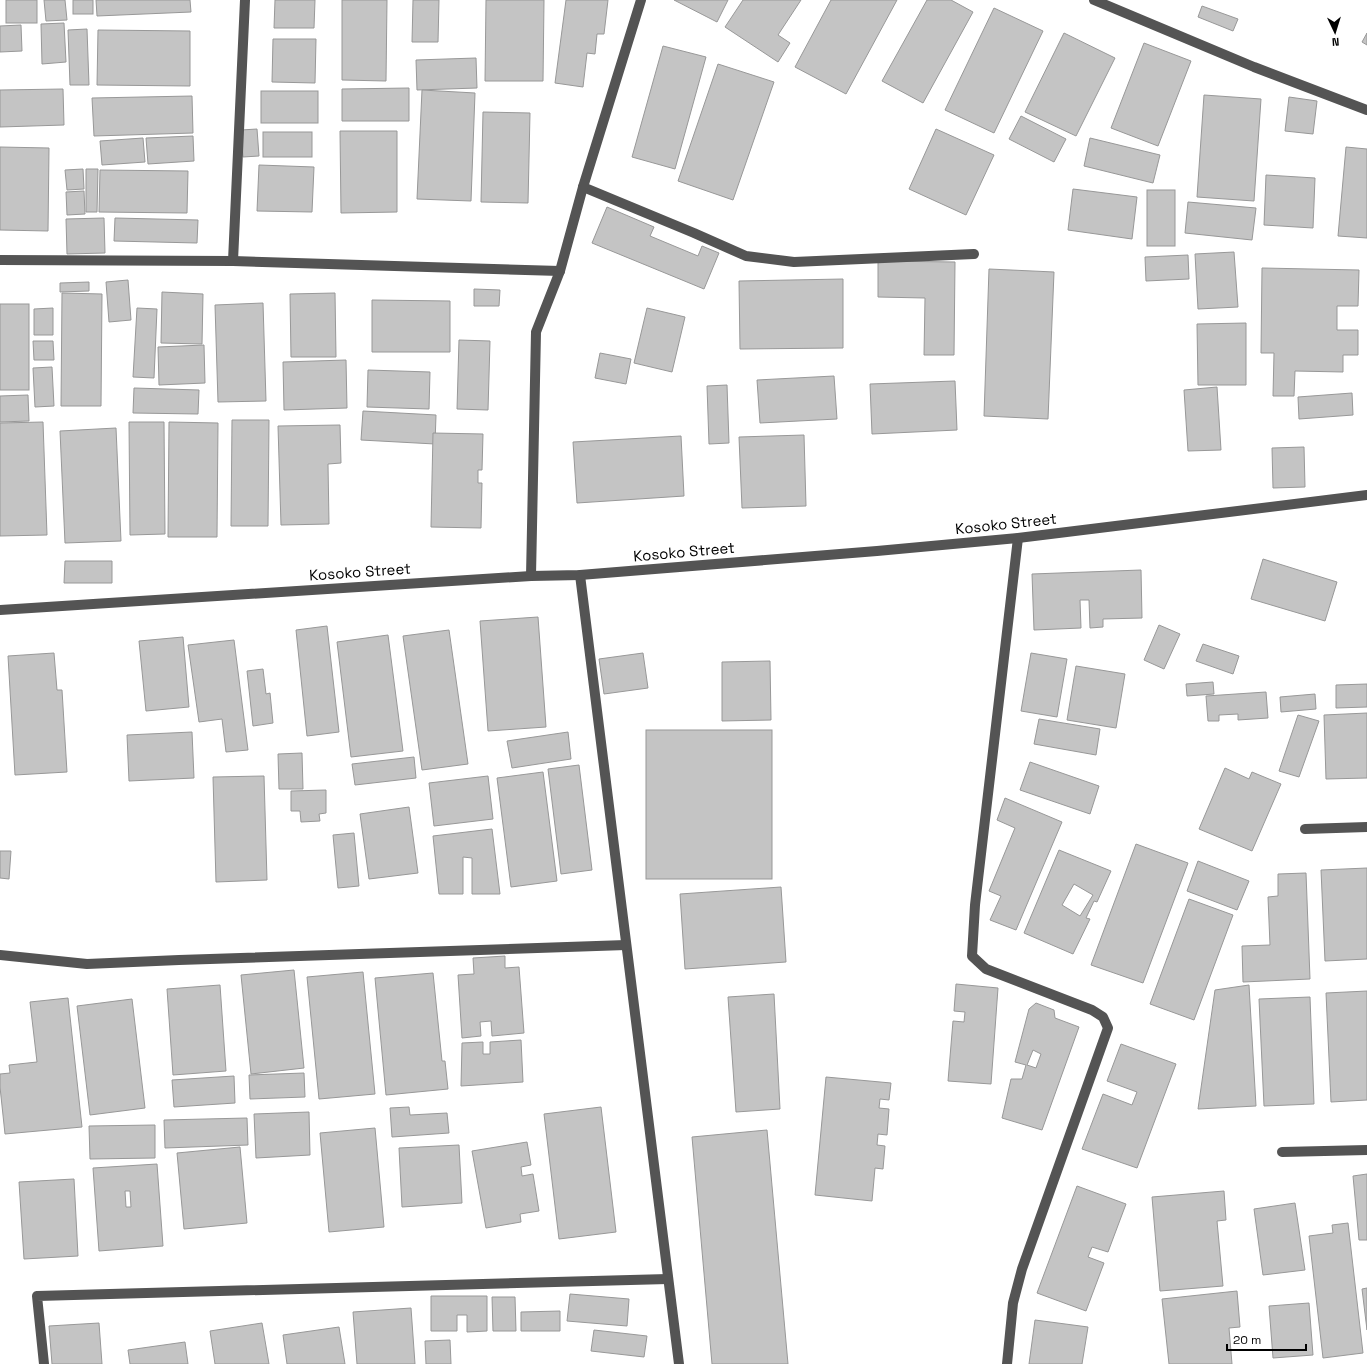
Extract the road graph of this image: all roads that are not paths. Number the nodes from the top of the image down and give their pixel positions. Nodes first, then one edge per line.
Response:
1 (245, 0) edge
2 (641, 0) edge
3 (1094, 0) edge
4 (1367, 110) edge
5 (583, 187) junction
6 (974, 254) dead end
7 (0, 260) edge
8 (233, 261) junction
9 (560, 271) junction
10 (1367, 495) edge
11 (1018, 538) junction
12 (580, 575) junction
13 (531, 576) junction
14 (0, 610) edge
15 (1367, 827) edge
16 (1305, 829) dead end
17 (626, 945) junction
18 (0, 955) edge
19 (1367, 1150) edge
20 (1282, 1152) dead end
21 (668, 1279) junction
22 (44, 1364) edge
23 (679, 1364) edge
24 (1007, 1364) edge

1 - 8 street
2 - 5 street
3 - 4 street
5 - 6 street
5 - 9 street
7 - 8 street
8 - 9 street
9 - 13 street
10 - 11 street, Kosoko Street
11 - 12 street, Kosoko Street
11 - 24 street
12 - 13 street, Kosoko Street
12 - 17 street
13 - 14 street, Kosoko Street
15 - 16 street
17 - 18 street
17 - 21 street
19 - 20 street
21 - 22 street
21 - 23 street

